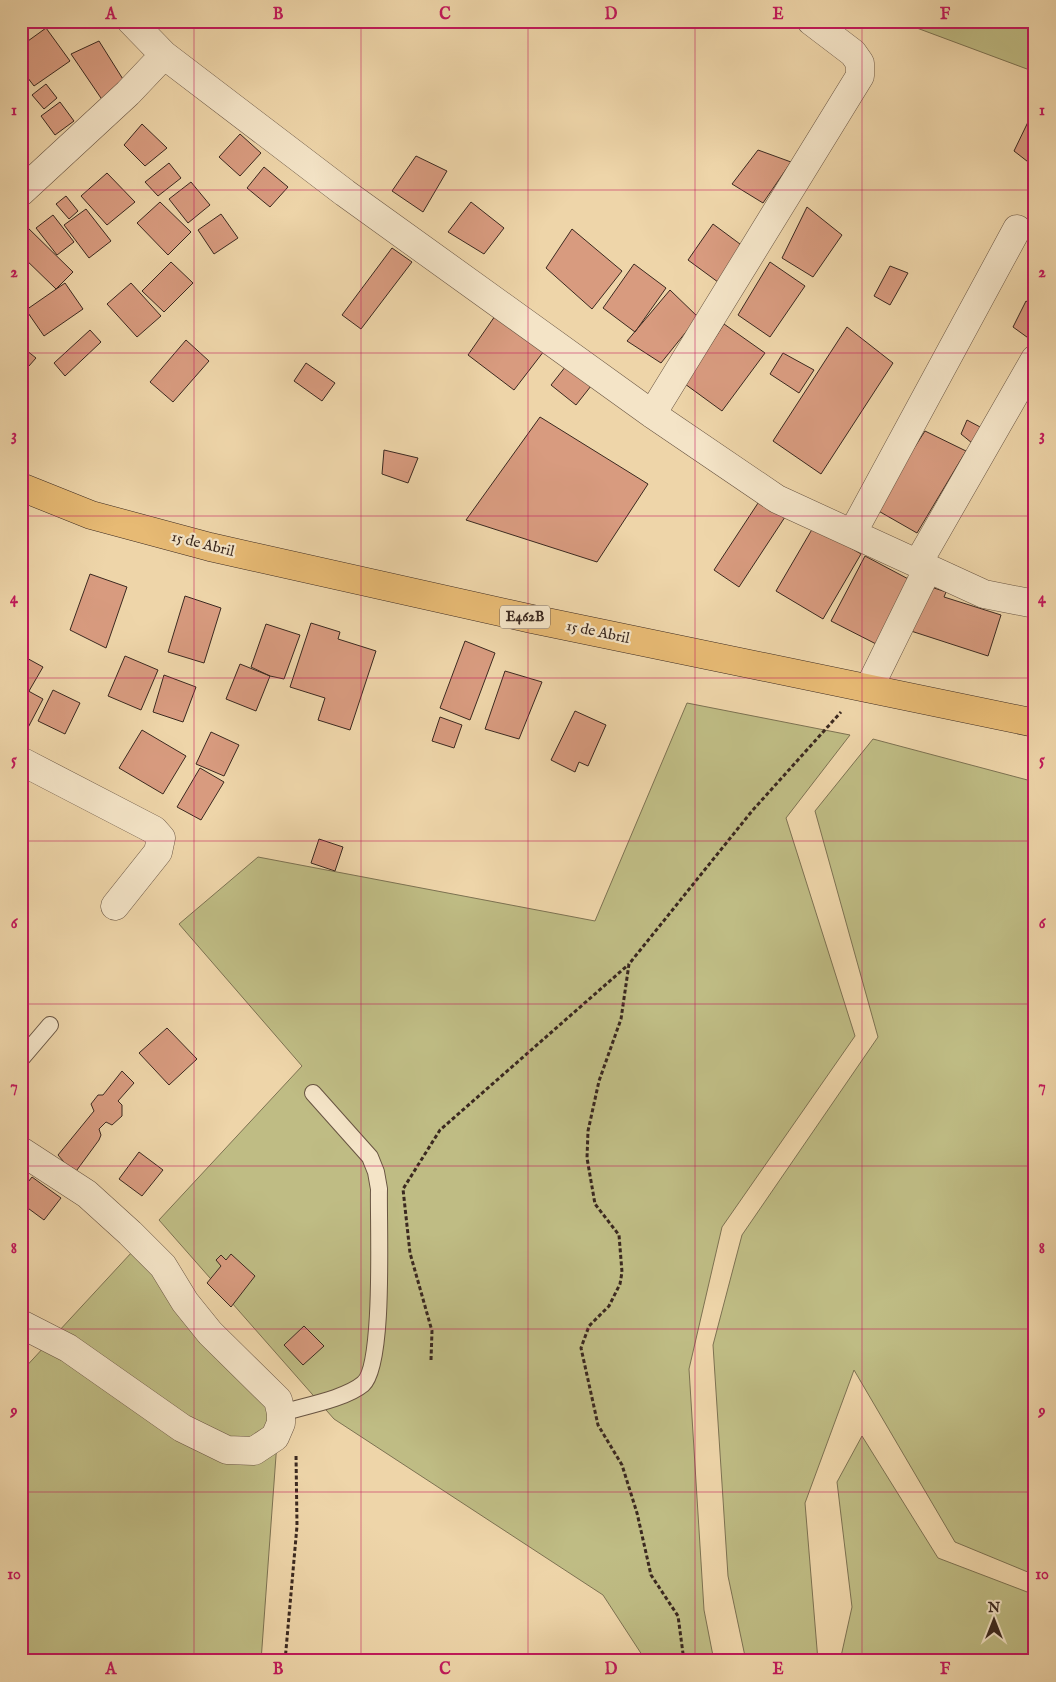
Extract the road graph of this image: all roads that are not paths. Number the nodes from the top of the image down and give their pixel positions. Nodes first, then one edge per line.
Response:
1 (131, 21) edge
2 (811, 21) edge
3 (164, 55) junction
4 (21, 192) edge
5 (1017, 229) dead end
6 (1035, 359) edge
7 (652, 414) junction
8 (21, 487) edge
9 (853, 532) junction
10 (923, 565) junction
11 (1035, 604) edge
12 (869, 688) junction
13 (1035, 723) edge
14 (21, 761) edge
15 (115, 906) dead end
16 (50, 1025) dead end
17 (21, 1060) edge
18 (313, 1093) dead end
19 (21, 1151) edge
20 (21, 1324) edge
21 (281, 1418) junction

1 - 3 street
2 - 7 street
3 - 4 street
3 - 7 street
5 - 9 street
6 - 10 street
7 - 9 street
8 - 12 main road, 15 de Abril / E462B
9 - 10 street
10 - 11 street
10 - 12 street
12 - 13 main road, 15 de Abril / E462B
14 - 15 street
16 - 17 lane
18 - 21 lane
19 - 21 street
20 - 21 street

